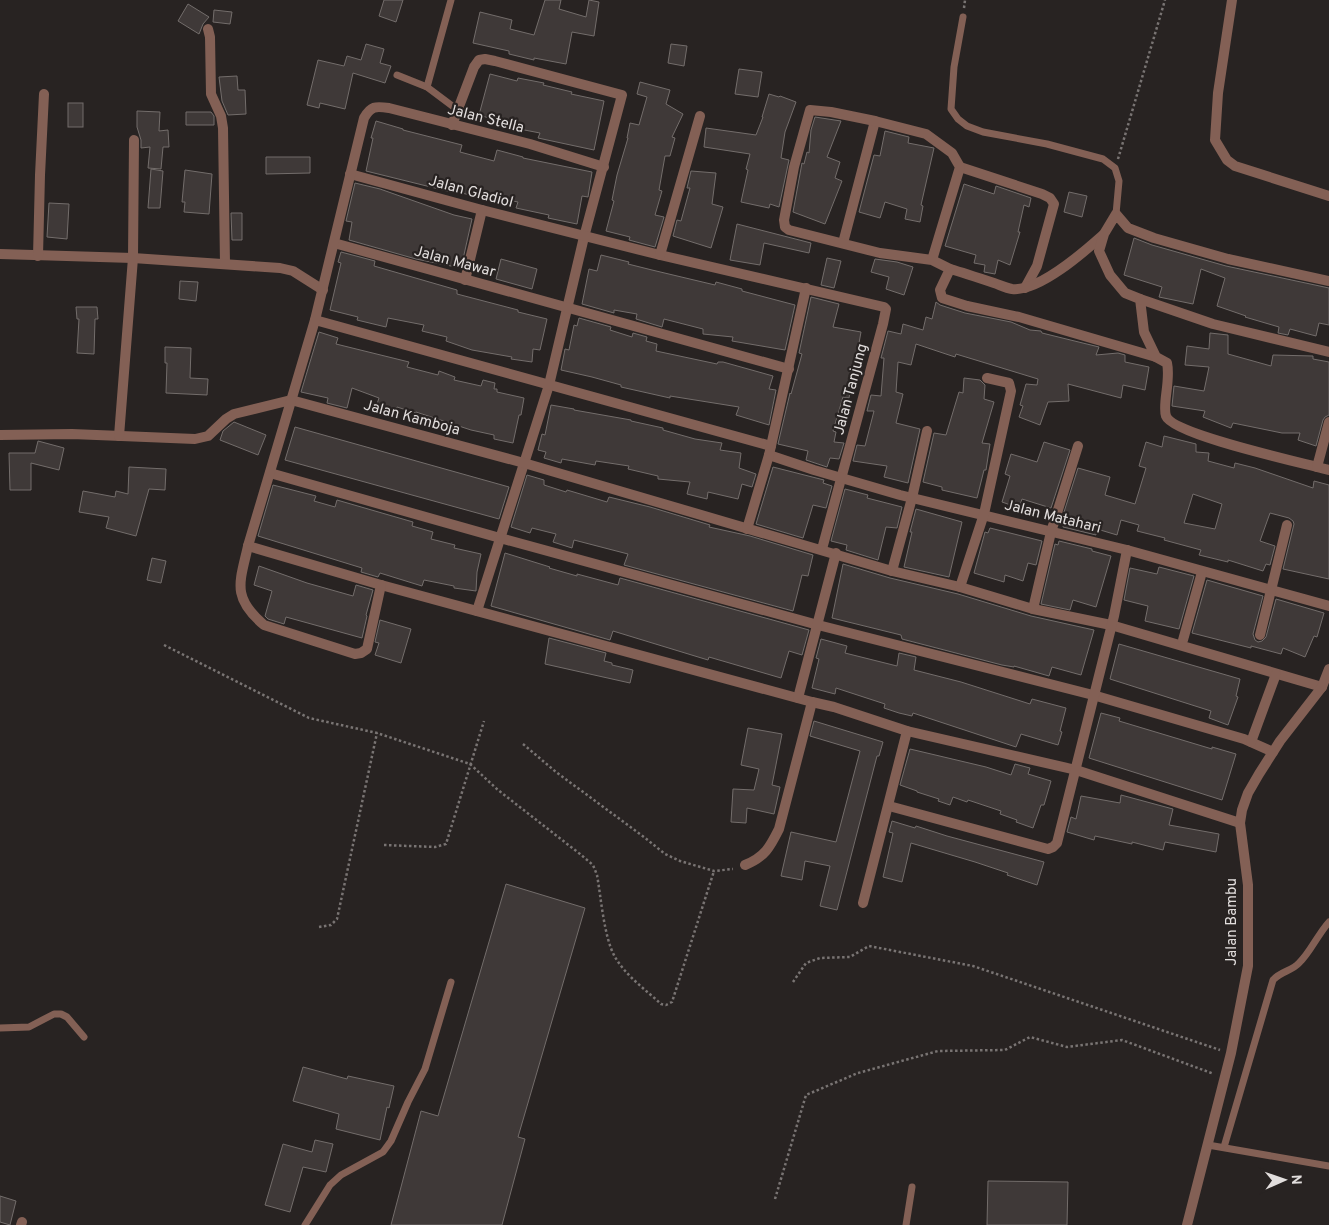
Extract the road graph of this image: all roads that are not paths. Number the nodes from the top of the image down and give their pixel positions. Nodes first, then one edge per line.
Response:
1 (451, 0) edge
2 (1232, 0) edge
3 (963, 17) dead end
4 (208, 29) dead end
5 (397, 75) dead end
6 (428, 87) junction
7 (44, 94) dead end
8 (459, 111) junction
9 (700, 116) dead end
10 (875, 121) junction
11 (452, 125) junction
12 (134, 140) dead end
13 (604, 167) junction
14 (960, 168) junction
15 (350, 174) junction
16 (1329, 196) edge
17 (482, 210) junction
18 (1116, 214) junction
19 (1104, 234) junction
20 (584, 237) junction
21 (334, 243) junction
22 (843, 243) junction
23 (0, 254) edge
24 (38, 256) junction
25 (660, 256) junction
26 (133, 258) junction
27 (932, 260) junction
28 (225, 264) junction
29 (950, 268) junction
30 (465, 280) junction
31 (1329, 281) edge
32 (806, 288) junction
33 (1025, 288) junction
34 (323, 290) junction
35 (1140, 299) junction
36 (568, 307) junction
37 (886, 309) joint
38 (315, 320) junction
39 (1329, 352) edge
40 (1156, 357) junction
41 (789, 369) junction
42 (987, 378) dead end
43 (549, 385) junction
44 (291, 400) junction
45 (1329, 422) edge
46 (927, 431) dead end
47 (0, 435) edge
48 (119, 436) junction
49 (1078, 446) dead end
50 (770, 450) junction
51 (524, 463) junction
52 (1317, 467) junction
53 (1329, 470) edge
54 (270, 472) junction
55 (842, 477) junction
56 (912, 498) junction
57 (984, 514) junction
58 (1287, 525) dead end
59 (747, 529) junction
60 (1051, 532) junction
61 (500, 538) junction
62 (248, 546) junction
63 (822, 550) junction
64 (1127, 550) junction
65 (836, 554) junction
66 (892, 571) junction
67 (1202, 572) junction
68 (381, 585) junction
69 (960, 587) junction
70 (1270, 590) junction
71 (1329, 606) edge
72 (1033, 609) junction
73 (477, 611) junction
74 (818, 625) junction
75 (1111, 625) junction
76 (1260, 635) dead end
77 (1183, 640) dead end
78 (1329, 669) edge
79 (1276, 674) junction
80 (1322, 687) junction
81 (1093, 695) junction
82 (798, 698) junction
83 (812, 702) junction
84 (907, 731) junction
85 (1251, 742) junction
86 (1273, 752) junction
87 (1076, 770) junction
88 (889, 806) junction
89 (1240, 823) junction
90 (745, 865) road end
91 (863, 904) dead end
92 (1329, 922) edge
93 (451, 982) dead end
94 (0, 1028) edge
95 (84, 1037) dead end
96 (1208, 1145) junction
97 (1224, 1147) junction
98 (1329, 1166) edge
99 (912, 1187) dead end
100 (305, 1225) edge
101 (906, 1225) edge
102 (1187, 1225) edge

1 - 6 lane
2 - 16 street
3 - 18 lane
4 - 28 street
5 - 6 lane
6 - 8 lane
7 - 24 street
8 - 11 street
8 - 13 street
9 - 25 street
10 - 14 street
10 - 22 street
10 - 22 street
11 - 13 street, Jalan Stella
11 - 15 street, Jalan Stella
12 - 26 street
13 - 20 street
14 - 27 street
14 - 33 street
15 - 17 street, Jalan Gladiol
15 - 21 street
17 - 20 street, Jalan Gladiol
17 - 30 street
18 - 19 street
18 - 31 street
19 - 33 street
19 - 35 street
20 - 25 street, Jalan Gladiol
20 - 36 street
21 - 30 street, Jalan Mawar
21 - 34 street
22 - 27 street
23 - 24 street
24 - 26 street
25 - 32 street, Jalan Gladiol
26 - 28 street
26 - 48 street
27 - 29 street
28 - 34 street
29 - 33 street
29 - 40 street
30 - 36 street, Jalan Mawar
32 - 37 street, Jalan Gladiol
32 - 41 street
34 - 38 street
35 - 39 street
35 - 40 street
36 - 41 street, Jalan Mawar
36 - 43 street
37 - 55 street, Jalan Tanjung
38 - 43 street, Jalan Matahari
38 - 44 street
40 - 52 street
41 - 50 street
42 - 57 street
43 - 50 street, Jalan Matahari
43 - 51 street
44 - 48 street
44 - 51 street, Jalan Kamboja
44 - 54 street
45 - 52 street
46 - 56 street
47 - 48 street
49 - 60 street
50 - 55 street, Jalan Matahari
50 - 59 street
51 - 59 street, Jalan Kamboja
51 - 61 street
52 - 53 street
54 - 61 street
54 - 62 street
55 - 56 street, Jalan Matahari
55 - 63 street, Jalan Tanjung
56 - 57 street, Jalan Matahari
56 - 66 street
57 - 60 street, Jalan Matahari
57 - 69 street
58 - 70 street
59 - 63 street, Jalan Kamboja
60 - 64 street, Jalan Matahari
60 - 72 street
61 - 73 street
61 - 74 street
62 - 68 street
62 - 68 street
63 - 65 street, Jalan Kamboja
64 - 67 street, Jalan Matahari
64 - 75 street
65 - 66 street, Jalan Kamboja
65 - 74 street
66 - 69 street, Jalan Kamboja
67 - 70 street, Jalan Matahari
67 - 77 street
68 - 73 street
69 - 72 street, Jalan Kamboja
70 - 71 street, Jalan Matahari
70 - 76 street
72 - 75 street, Jalan Kamboja
73 - 82 street
74 - 81 street
74 - 82 street
75 - 79 street, Jalan Kamboja
75 - 81 street
78 - 80 street, Jalan Bambu
79 - 80 street, Jalan Kamboja
79 - 85 street
80 - 86 street, Jalan Bambu
81 - 85 street
81 - 87 street
82 - 83 street
83 - 84 street
83 - 90 street
84 - 87 street
84 - 88 street
85 - 86 street
86 - 89 street, Jalan Bambu
87 - 88 street
87 - 89 street
88 - 91 street
89 - 96 street, Jalan Bambu
92 - 97 lane
93 - 100 lane
94 - 95 lane
96 - 97 lane
96 - 102 street, Jalan Bambu
97 - 98 lane
99 - 101 lane

